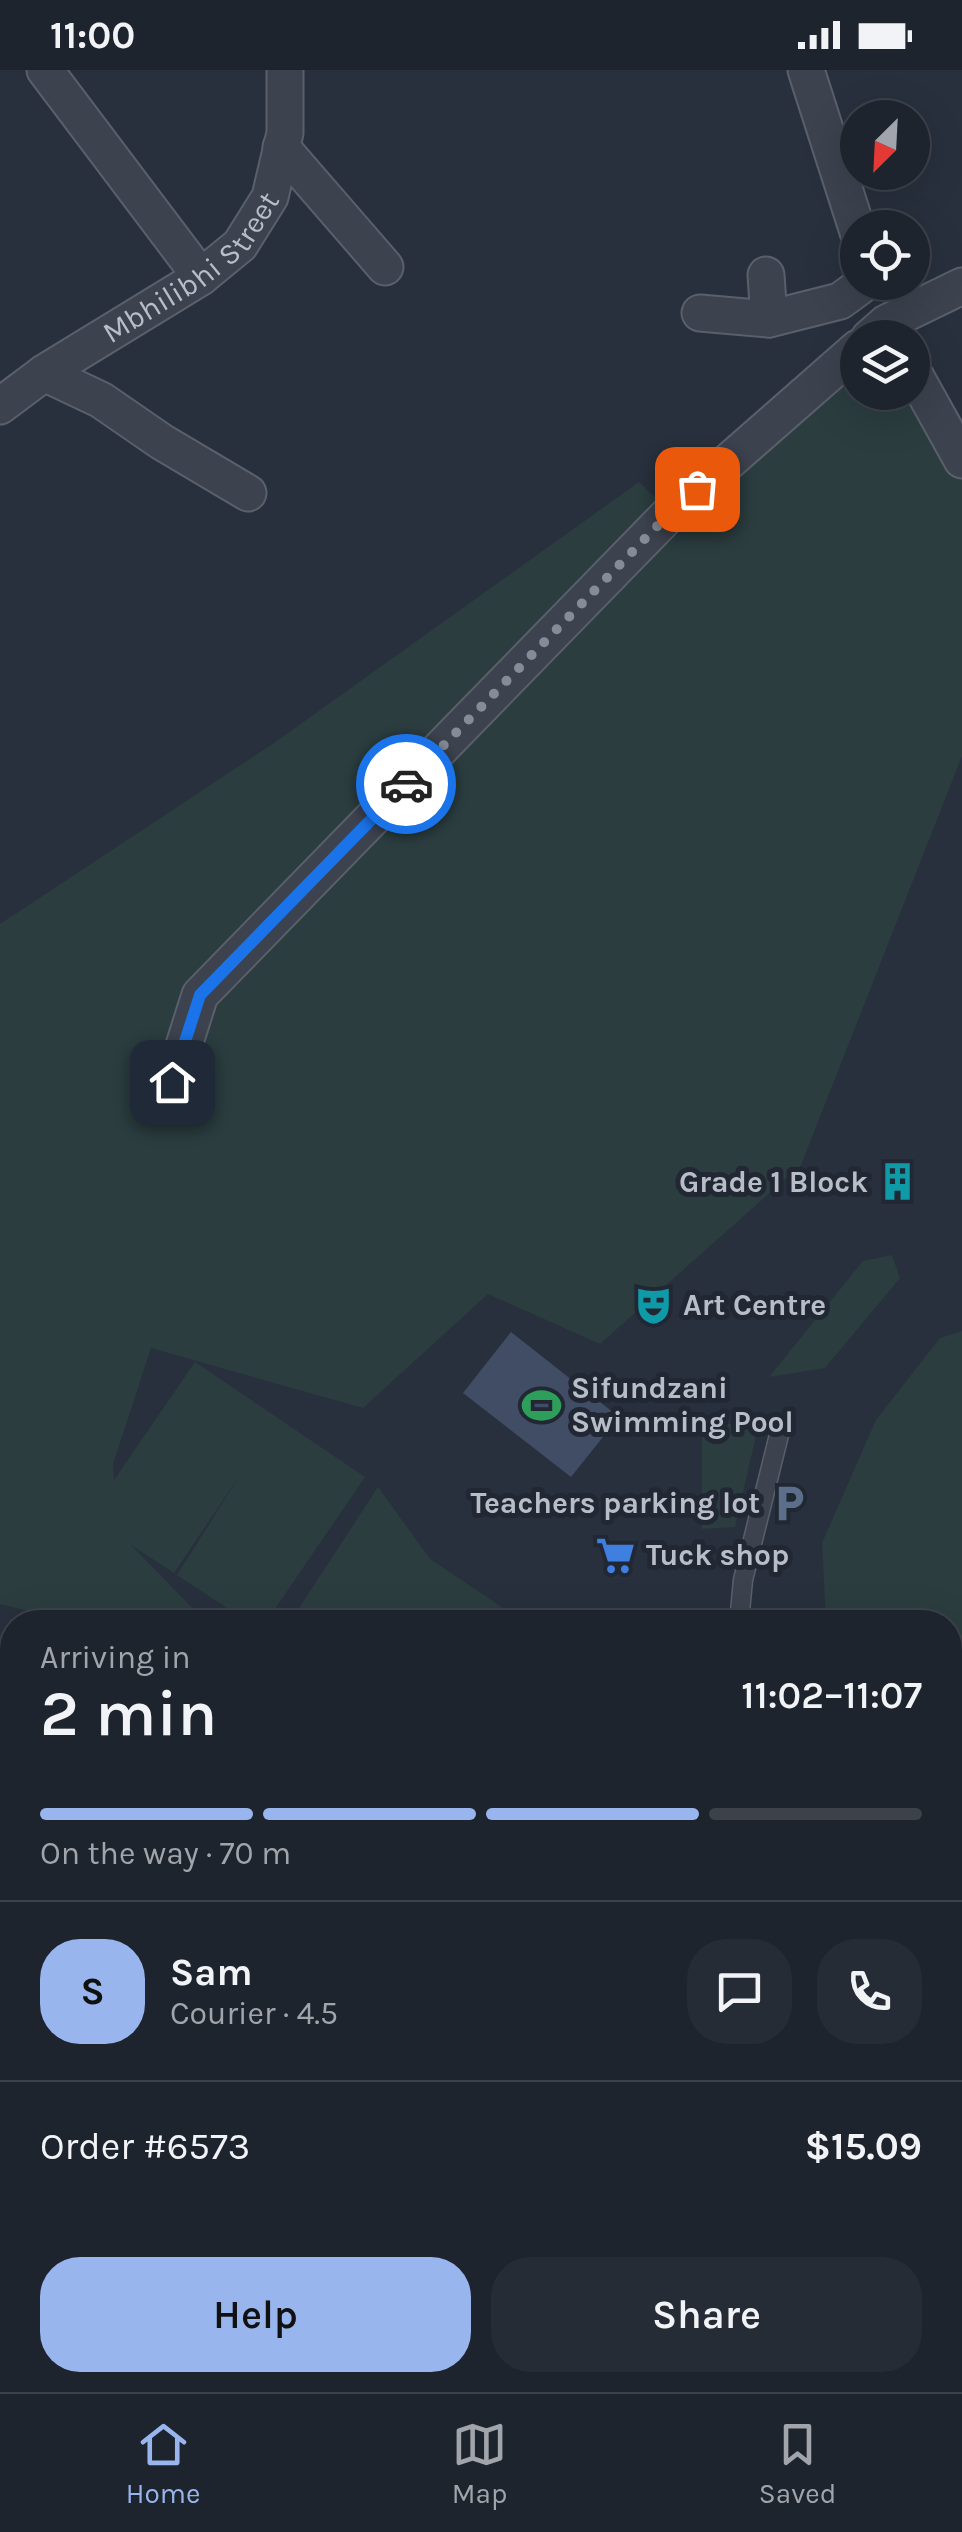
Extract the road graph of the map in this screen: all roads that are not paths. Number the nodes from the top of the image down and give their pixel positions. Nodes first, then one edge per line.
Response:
1 (285, 70) edge
2 (806, 70) edge
3 (58, 74) edge
4 (840, 137) edge
5 (281, 147) junction
6 (385, 267) dead end
7 (766, 275) dead end
8 (201, 277) junction
9 (962, 286) edge
10 (841, 300) edge
11 (700, 314) dead end
12 (768, 320) junction
13 (904, 320) edge
14 (840, 364) edge
15 (44, 373) junction
16 (930, 402) edge
17 (0, 406) edge
18 (962, 460) edge
19 (248, 493) dead end
20 (172, 1082) dead end
21 (778, 1435) dead end
22 (740, 1610) edge

1 - 5 street, Mbhilibhi Street
2 - 4 street
3 - 8 street
5 - 6 street
5 - 8 street, Mbhilibhi Street
7 - 12 street
8 - 15 street, Mbhilibhi Street
9 - 13 street
10 - 12 street
11 - 12 street
14 - 20 street
15 - 17 street, Mbhilibhi Street
15 - 19 street
16 - 18 street
21 - 22 lane

